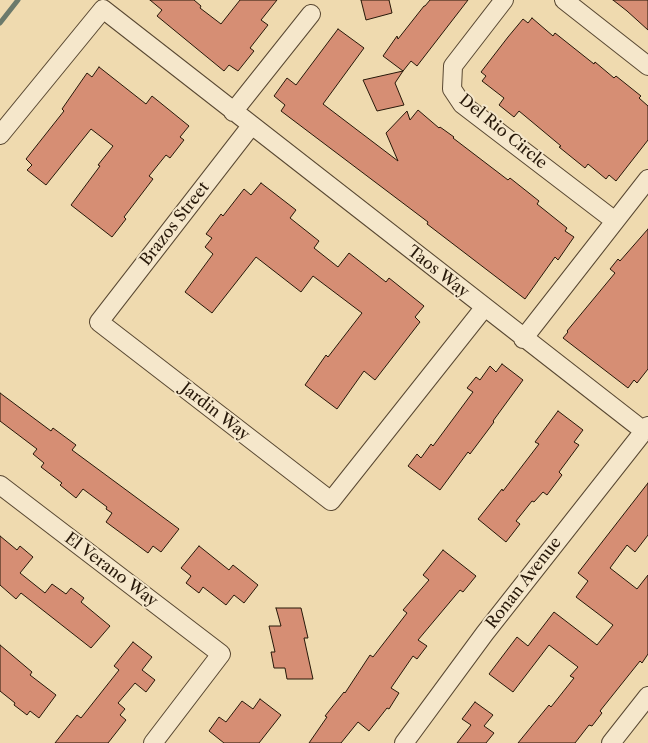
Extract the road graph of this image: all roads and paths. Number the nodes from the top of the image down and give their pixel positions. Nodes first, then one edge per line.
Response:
1 (504, 0) edge
2 (564, 0) edge
3 (310, 14) dead end
4 (648, 66) edge
5 (233, 112) junction
6 (251, 126) junction
7 (0, 135) edge
8 (648, 179) edge
9 (615, 221) junction
10 (484, 308) junction
11 (99, 322) joint
12 (523, 338) junction
13 (646, 428) edge
14 (0, 485) edge
15 (648, 696) edge
16 (153, 743) edge
17 (404, 743) edge
18 (612, 743) edge

1 - 9 street, Del Rio Circle
2 - 4 street
3 - 5 street
5 - 6 street, Taos Way
5 - 7 street, Taos Way
6 - 10 street, Taos Way
6 - 11 street, Brazos Street
8 - 9 street
9 - 12 street
10 - 11 street, Jardin Way
10 - 12 street, Taos Way
12 - 13 street, Taos Way
13 - 17 street, Ronan Avenue
14 - 16 street, El Verano Way
15 - 18 street

